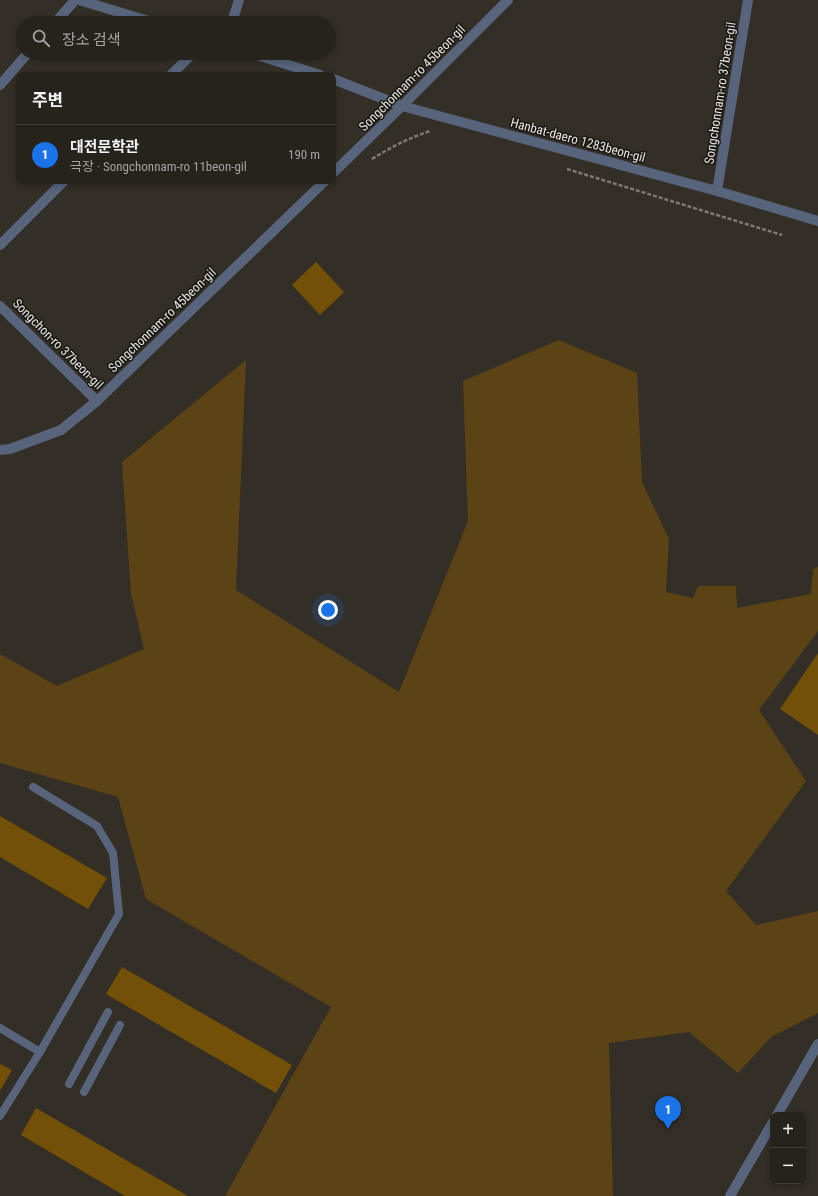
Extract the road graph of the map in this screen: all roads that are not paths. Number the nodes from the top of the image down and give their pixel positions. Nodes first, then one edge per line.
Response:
1 (75, 0) edge
2 (79, 0) edge
3 (239, 0) edge
4 (508, 0) edge
5 (748, 0) edge
6 (61, 16) edge
7 (132, 16) edge
8 (233, 16) edge
9 (22, 60) edge
10 (186, 60) edge
11 (273, 60) edge
12 (174, 72) edge
13 (311, 72) edge
14 (336, 80) edge
15 (0, 85) edge
16 (402, 106) junction
17 (336, 170) edge
18 (61, 184) edge
19 (322, 184) edge
20 (718, 191) junction
21 (818, 221) edge
22 (0, 245) edge
23 (0, 306) edge
24 (97, 401) junction
25 (0, 450) edge
26 (33, 787) dead end
27 (108, 1012) dead end
28 (120, 1025) dead end
29 (0, 1028) edge
30 (818, 1044) edge
31 (40, 1052) junction
32 (69, 1084) dead end
33 (84, 1092) dead end
34 (779, 1112) edge
35 (0, 1116) edge
36 (770, 1127) edge
37 (730, 1196) edge

1 - 6 street
2 - 7 street
3 - 8 street
4 - 16 street, Songchonnam-ro 45beon-gil
5 - 20 street, Songchonnam-ro 37beon-gil
9 - 15 street
10 - 12 street
11 - 13 street
14 - 16 street, Hanbat-daero 1283beon-gil
16 - 17 street, Songchonnam-ro 45beon-gil
16 - 20 street, Hanbat-daero 1283beon-gil
18 - 22 street
19 - 24 street, Songchonnam-ro 45beon-gil
20 - 21 street, Hanbat-daero 1283beon-gil
23 - 24 street, Songchon-ro 37beon-gil
24 - 25 street, Songchonnam-ro 45beon-gil
26 - 31 lane
27 - 32 lane
28 - 33 lane
29 - 31 lane
30 - 34 street
31 - 35 lane
36 - 37 street

